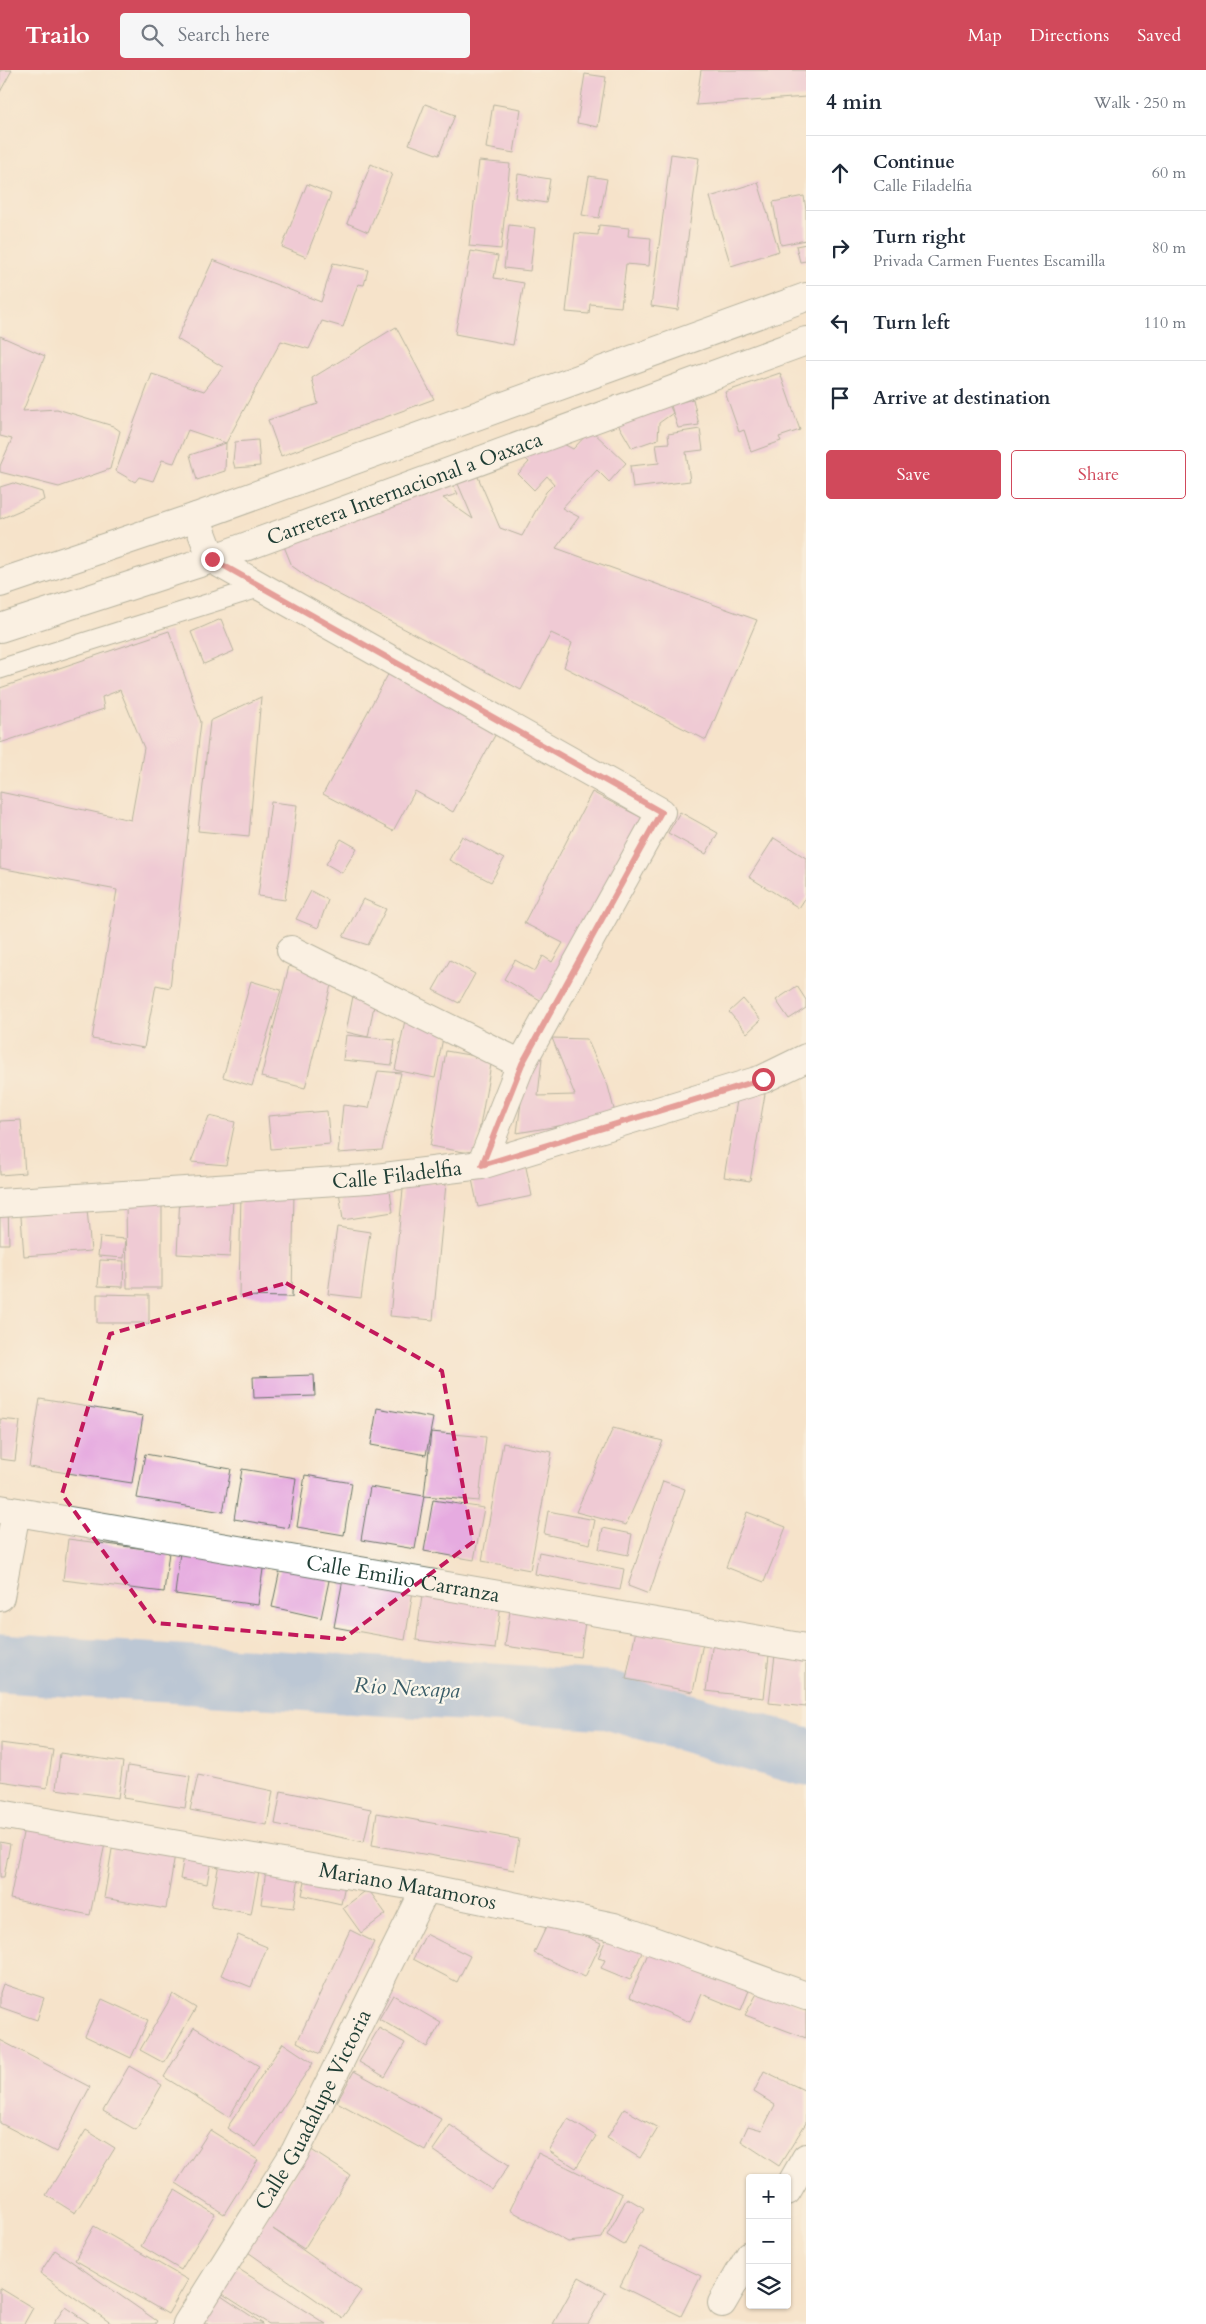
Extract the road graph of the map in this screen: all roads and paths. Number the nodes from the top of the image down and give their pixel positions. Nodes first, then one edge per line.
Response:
1 (806, 297) edge
2 (806, 341) edge
3 (196, 517) junction
4 (212, 559) junction
5 (0, 583) edge
6 (261, 587) junction
7 (0, 628) edge
8 (0, 669) edge
9 (291, 950) dead end
10 (806, 1058) edge
11 (522, 1064) junction
12 (482, 1165) junction
13 (0, 1203) edge
14 (8, 1510) edge
15 (2, 1591) edge
16 (806, 1648) edge
17 (0, 1814) edge
18 (426, 1888) junction
19 (806, 1996) edge
20 (806, 2158) edge
21 (791, 2183) edge
22 (746, 2263) edge
23 (722, 2303) dead end
24 (187, 2324) edge

1 - 3 street, Carretera Internacional a Oaxaca
2 - 4 street, Carretera Internacional a Oaxaca
3 - 4 street
3 - 5 street, Carretera Internacional a Oaxaca
4 - 6 street
4 - 7 street, Carretera Internacional a Oaxaca
6 - 8 lane
6 - 11 street
9 - 11 street
10 - 12 street, Calle Filadelfia
11 - 12 street
12 - 13 street, Calle Filadelfia
14 - 15 street
14 - 16 street, Calle Emilio Carranza
17 - 18 street, Mariano Matamoros
18 - 19 street, Mariano Matamoros
18 - 24 street, Calle Guadalupe Victoria
20 - 21 street
22 - 23 street

